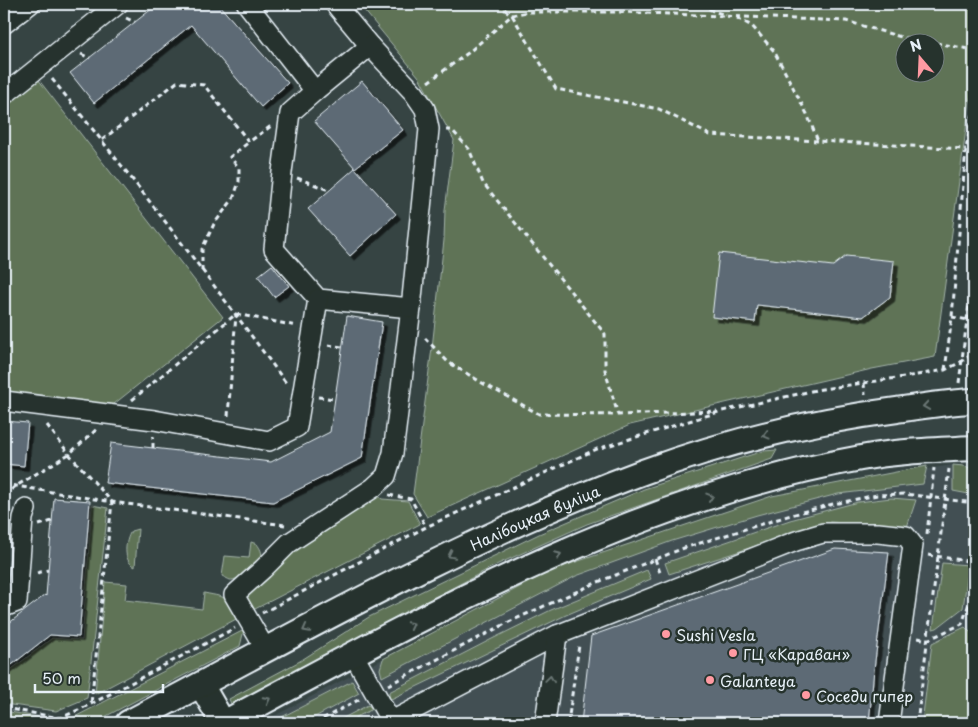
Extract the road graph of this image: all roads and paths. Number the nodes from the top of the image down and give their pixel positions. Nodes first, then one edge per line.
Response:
1 (30, 4) edge
2 (118, 4) edge
3 (247, 4) edge
4 (335, 4) edge
5 (497, 4) edge
6 (701, 4) edge
7 (512, 15) junction
8 (734, 17) junction
9 (4, 24) edge
10 (896, 35) edge
11 (946, 45) edge
12 (370, 46) junction
13 (974, 50) edge
14 (47, 72) dead end
15 (316, 91) junction
16 (414, 93) junction
17 (4, 95) edge
18 (974, 108) edge
19 (290, 113) junction
20 (429, 129) junction
21 (102, 140) junction
22 (818, 141) junction
23 (249, 142) junction
24 (966, 149) junction
25 (282, 172) junction
26 (330, 190) dead end
27 (974, 265) edge
28 (202, 271) junction
29 (318, 299) junction
30 (411, 308) junction
31 (236, 314) junction
32 (952, 317) junction
33 (968, 320) junction
34 (974, 321) edge
35 (314, 330) junction
36 (407, 334) junction
37 (974, 353) edge
38 (961, 362) junction
39 (4, 401) edge
40 (966, 401) edge
41 (32, 404) junction
42 (301, 405) junction
43 (722, 411) dead end
44 (618, 415) junction
45 (227, 434) junction
46 (963, 448) edge
47 (934, 468) dead end
48 (4, 484) edge
49 (373, 488) junction
50 (931, 497) junction
51 (945, 499) junction
52 (112, 502) junction
53 (974, 503) edge
54 (26, 509) dead end
55 (291, 526) dead end
56 (426, 527) dead end
57 (913, 545) junction
58 (938, 557) junction
59 (974, 562) edge
60 (974, 570) edge
61 (973, 596) edge
62 (4, 607) edge
63 (557, 635) junction
64 (916, 638) dead end
65 (928, 640) junction
66 (579, 645) dead end
67 (266, 650) junction
68 (353, 654) junction
69 (201, 685) junction
70 (374, 692) junction
71 (92, 704) dead end
72 (4, 708) edge
73 (61, 718) dead end
74 (128, 723) edge
75 (224, 723) edge
76 (315, 723) edge
77 (390, 723) edge
78 (545, 723) edge
79 (568, 723) edge
80 (889, 723) edge
81 (917, 723) edge

1 - 9 lane
2 - 17 lane
3 - 15 lane
4 - 12 lane
5 - 7 path
6 - 8 path
7 - 8 path
7 - 16 path
7 - 22 path
8 - 10 path
8 - 22 path
11 - 13 path
12 - 15 lane
12 - 16 lane
14 - 21 path
15 - 19 lane
16 - 20 lane
18 - 24 path
19 - 23 path
19 - 25 lane
20 - 30 lane
20 - 44 path
21 - 23 path
21 - 28 path
22 - 24 path
23 - 28 path
24 - 32 path
25 - 26 path
25 - 29 lane
27 - 33 path
28 - 31 path
29 - 30 lane
29 - 35 lane
30 - 36 lane
31 - 35 path
31 - 42 path
31 - 45 path
32 - 33 path
32 - 38 path
33 - 34 path
33 - 38 path
35 - 42 lane
36 - 44 path
36 - 49 lane
37 - 38 path
38 - 40 path
39 - 41 lane
40 -> 67 main road, Налібоцкая вуліца
41 - 45 lane
41 - 52 path
42 - 45 lane
43 - 44 path
46 - 51 path
68 -> 46 main road
47 - 50 path
48 - 52 path
49 - 56 path
49 - 67 lane
50 - 51 path
50 - 70 path
51 - 53 path
51 - 58 path
52 - 55 path
52 - 71 path
54 - 62 lane
57 - 58 path
57 - 63 lane
57 - 80 lane
58 - 59 path
58 - 65 path
60 - 61 path
61 - 65 path
63 - 77 lane
78 -> 63 lane
64 - 65 path
65 - 81 path
66 - 79 path
67 - 69 main road, Налібоцкая вуліца
68 - 70 lane
75 -> 68 main road
69 - 74 main road, Налібоцкая вуліца
69 - 75 main road
70 - 76 path
70 - 77 lane
72 - 73 path

